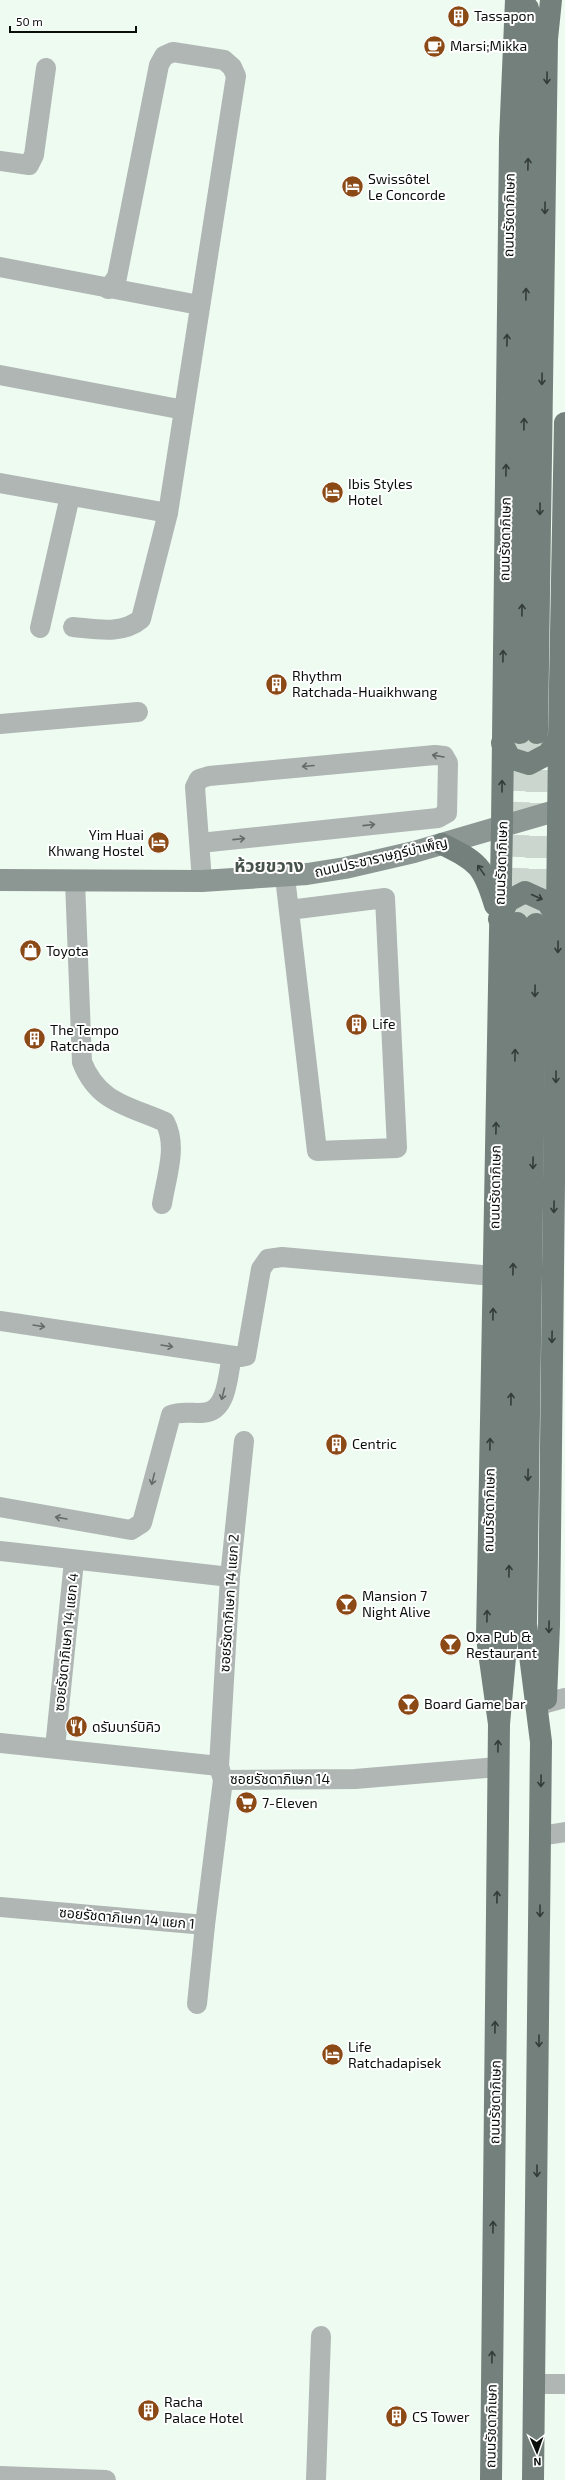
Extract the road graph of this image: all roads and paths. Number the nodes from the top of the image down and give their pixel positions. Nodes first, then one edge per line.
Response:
1 (516, 0) edge
2 (527, 0) edge
3 (551, 0) edge
4 (565, 0) edge
5 (565, 4) edge
6 (46, 68) dead end
7 (0, 162) edge
8 (0, 267) edge
9 (108, 289) junction
10 (198, 305) junction
11 (0, 375) edge
12 (184, 410) junction
13 (565, 423) edge
14 (0, 483) edge
15 (70, 496) junction
16 (168, 513) junction
17 (73, 627) dead end
18 (40, 628) dead end
19 (138, 712) dead end
20 (0, 724) edge
21 (520, 736) junction
22 (562, 743) edge
23 (561, 809) edge
24 (502, 825) junction
25 (200, 843) junction
26 (442, 844) junction
27 (285, 877) junction
28 (0, 880) edge
29 (75, 881) junction
30 (202, 881) junction
31 (289, 910) junction
32 (558, 919) junction
33 (517, 922) junction
34 (162, 1204) dead end
35 (493, 1276) junction
36 (0, 1321) edge
37 (232, 1356) junction
38 (244, 1441) dead end
39 (0, 1508) edge
40 (0, 1551) edge
41 (74, 1561) junction
42 (230, 1577) junction
43 (556, 1701) edge
44 (498, 1724) junction
45 (541, 1742) junction
46 (0, 1743) edge
47 (55, 1748) junction
48 (498, 1767) junction
49 (221, 1773) junction
50 (565, 1832) edge
51 (540, 1836) junction
52 (0, 1907) edge
53 (205, 1925) junction
54 (197, 2004) dead end
55 (321, 2336) dead end
56 (535, 2384) junction
57 (563, 2384) dead end
58 (0, 2476) edge
59 (91, 2480) edge
60 (106, 2480) edge
61 (316, 2480) edge
62 (491, 2480) edge
63 (533, 2480) edge

21 -> 1 main road, ถนนรัชดาภิเษก
21 -> 2 main road, ถนนรัชดาภิเษก
3 -> 21 main road, ถนนรัชดาภิเษก
4 - 5 main road
6 - 7 street
8 - 9 street
9 - 10 street
9 - 10 street
10 - 12 street
11 - 12 street
12 - 16 street
13 - 22 main road, ถนนรัชดาภิเษก
14 - 15 street
15 - 16 street
15 - 18 street
16 - 17 street
19 - 20 street
21 - 22 main road
24 -> 21 main road, ถนนรัชดาภิเษก
22 - 23 main road, ถนนรัชดาภิเษก
23 - 24 main road, ถนนประชาราษฎร์บำเพ็ญ
23 - 32 main road, ถนนรัชดาภิเษก
24 - 26 main road, ถนนประชาราษฎร์บำเพ็ญ
24 - 33 main road, ถนนรัชดาภิเษก
25 -> 25 street
25 - 30 street
26 - 27 main road, ถนนประชาราษฎร์บำเพ็ญ
33 -> 26 main road
27 - 30 main road, ถนนประชาราษฎร์บำเพ็ญ
27 - 31 street
28 - 29 main road, ถนนประชาราษฎร์บำเพ็ญ
29 - 30 main road, ถนนประชาราษฎร์บำเพ็ญ
29 - 34 street
31 - 31 street
33 -> 32 main road
32 -> 43 main road, ถนนรัชดาภิเษก
35 -> 33 main road, ถนนรัชดาภิเษก
44 -> 33 main road, ถนนรัชดาภิเษก
33 -> 45 main road, ถนนรัชดาภิเษก
35 - 37 street
44 -> 35 main road, ถนนรัชดาภิเษก
36 -> 37 street
37 -> 39 street
38 - 42 street, ซอยรัชดาภิเษก 14 แยก 2
40 - 41 street
41 - 42 street
41 - 47 street, ซอยรัชดาภิเษก 14 แยก 4
42 - 49 street, ซอยรัชดาภิเษก 14 แยก 2
43 - 45 main road, ถนนรัชดาภิเษก
48 -> 44 main road, ถนนรัชดาภิเษก
45 -> 51 main road, ถนนรัชดาภิเษก
46 - 47 street, ซอยรัชดาภิเษก 14
47 - 49 street, ซอยรัชดาภิเษก 14
48 - 49 street, ซอยรัชดาภิเษก 14
62 -> 48 main road, ถนนรัชดาภิเษก
49 - 53 street, ซอยรัชดาภิเษก 14 แยก 1
50 - 51 street
51 -> 56 main road, ถนนรัชดาภิเษก
52 - 53 street, ซอยรัชดาภิเษก 14 แยก 1
53 - 54 street
55 - 61 street
56 - 57 street
56 - 63 main road, ถนนรัชดาภิเษก
58 - 59 street
59 - 60 street

